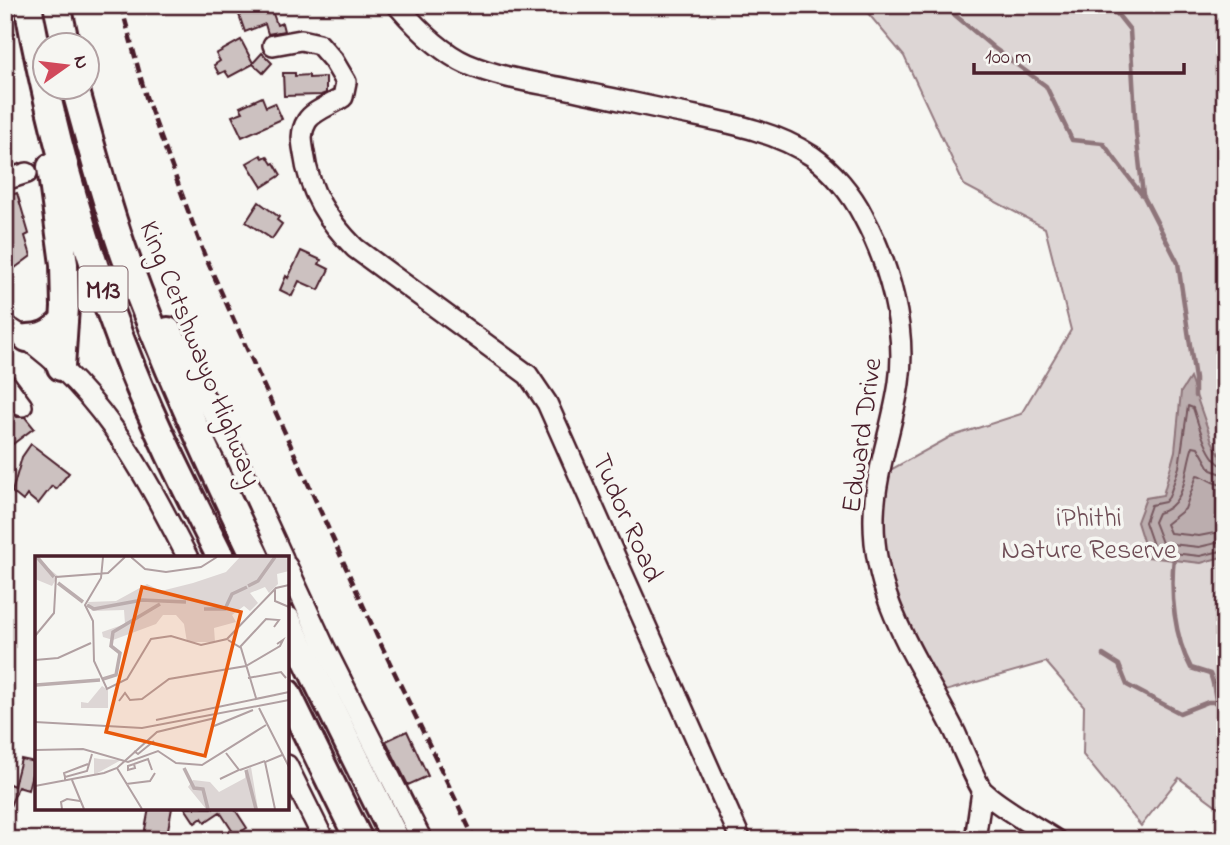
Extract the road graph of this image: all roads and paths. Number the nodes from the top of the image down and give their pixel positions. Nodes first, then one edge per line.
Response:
1 (28, 5) edge
2 (57, 5) edge
3 (397, 5) edge
4 (33, 32) edge
5 (62, 32) edge
6 (273, 45) dead end
7 (44, 102) edge
8 (49, 102) edge
9 (79, 102) edge
10 (27, 173) dead end
11 (5, 180) edge
12 (124, 253) junction
13 (62, 322) junction
14 (16, 331) edge
15 (61, 367) junction
16 (191, 372) joint
17 (5, 383) edge
18 (22, 406) dead end
19 (209, 458) junction
20 (187, 556) edge
21 (219, 556) edge
22 (256, 556) edge
23 (265, 556) edge
24 (282, 556) edge
25 (289, 570) edge
26 (289, 624) edge
27 (289, 697) edge
28 (289, 769) edge
29 (982, 791) junction
30 (324, 840) edge
31 (359, 840) edge
32 (396, 840) edge
33 (422, 840) edge
34 (741, 840) edge
35 (975, 840) edge
36 (1056, 840) edge

1 - 4 highway, M13
2 - 5 highway
3 - 29 street, Edward Drive
6 - 34 street, Tudor Road
7 - 13 highway
8 - 21 highway, M13
9 - 12 highway, King Cetshwayo Highway / M13
10 - 11 street
12 - 16 highway
12 - 19 highway, King Cetshwayo Highway / M13
13 - 14 highway
13 - 15 highway
14 - 15 street
15 - 20 street
16 - 24 street
17 - 18 street
19 - 22 highway, King Cetshwayo Highway / M13
19 - 23 street
25 - 33 street
26 - 32 highway
27 - 31 highway
28 - 30 street
29 - 35 street
29 - 36 street

